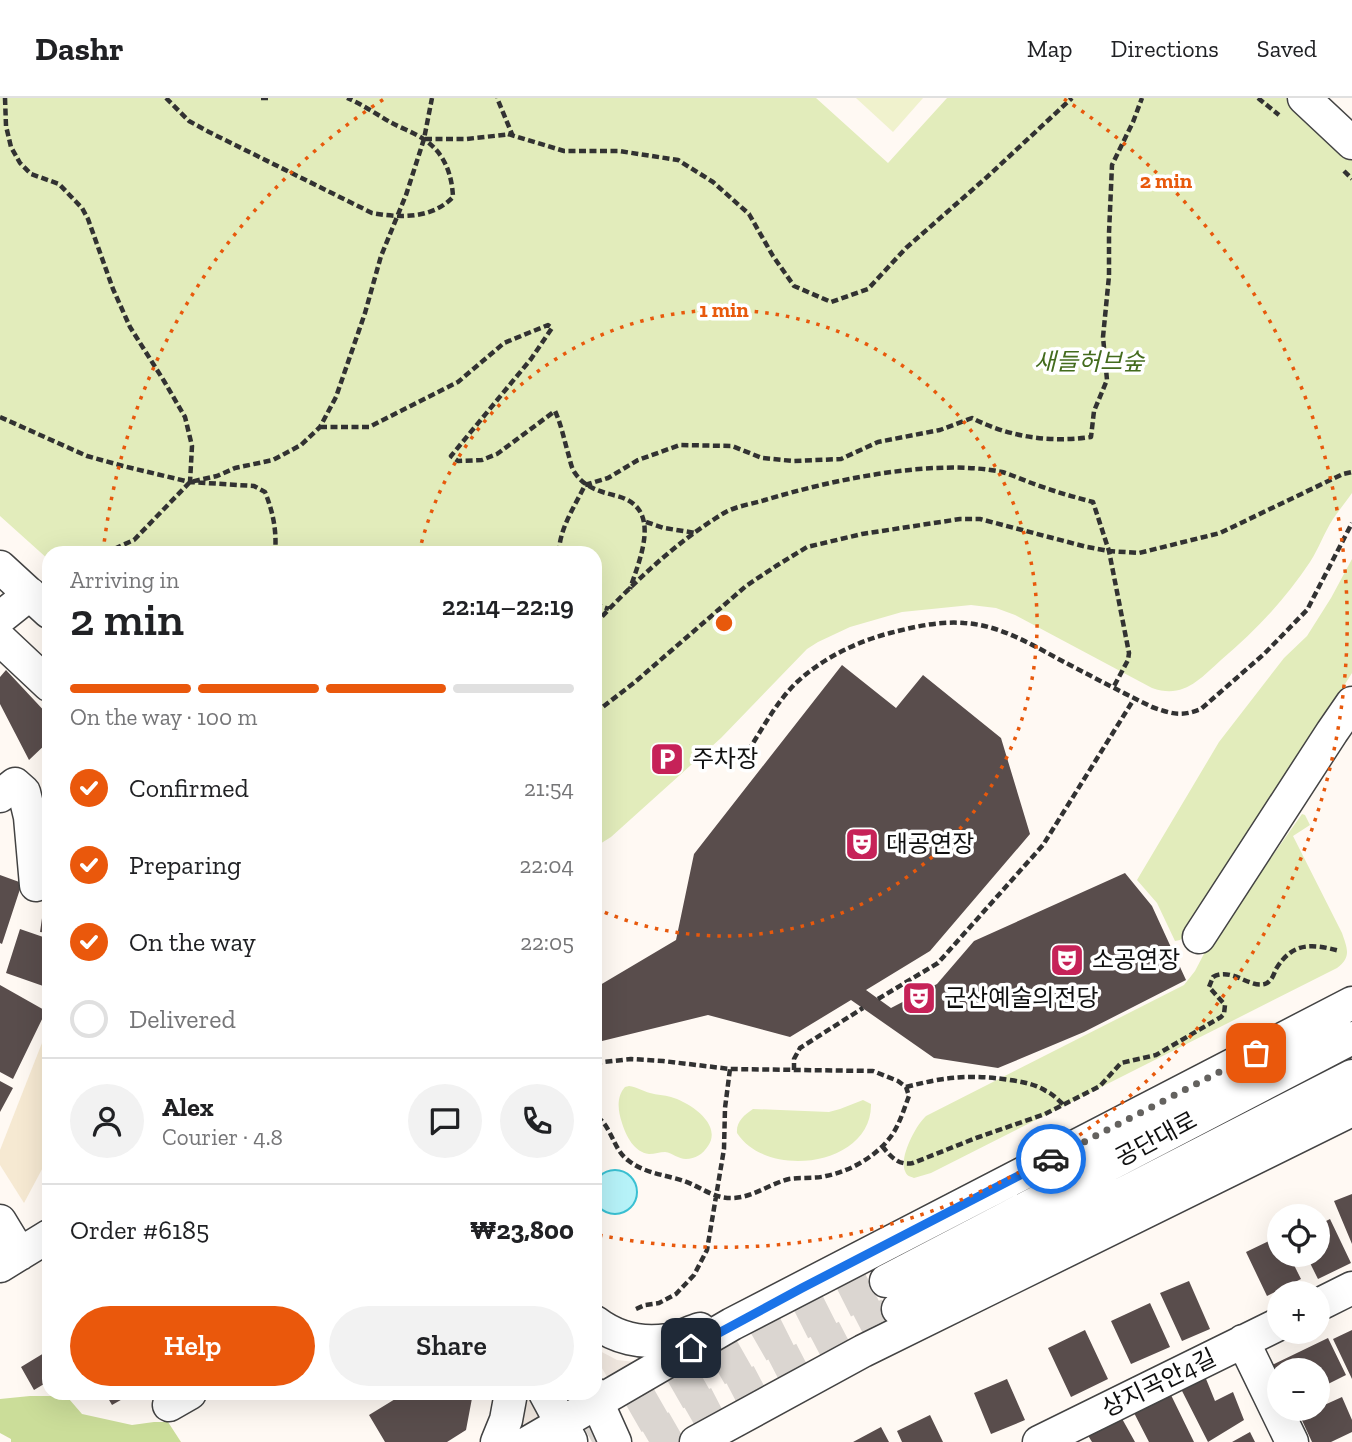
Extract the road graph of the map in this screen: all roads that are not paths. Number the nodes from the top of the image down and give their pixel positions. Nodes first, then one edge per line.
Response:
1 (1304, 98) edge
2 (1352, 143) edge
3 (0, 567) edge
4 (39, 603) edge
5 (0, 618) edge
6 (0, 639) edge
7 (42, 678) edge
8 (1352, 703) edge
9 (0, 796) edge
10 (36, 885) dead end
11 (1199, 937) dead end
12 (1352, 1003) edge
13 (1352, 1038) edge
14 (1352, 1076) edge
15 (1352, 1110) edge
16 (0, 1221) edge
17 (42, 1240) edge
18 (10, 1260) edge
19 (802, 1288) junction
20 (1352, 1288) edge
21 (1330, 1298) edge
22 (602, 1328) edge
23 (1267, 1330) edge
24 (1243, 1342) junction
25 (602, 1393) edge
26 (510, 1400) edge
27 (549, 1400) edge
28 (593, 1400) edge
29 (596, 1400) edge
30 (567, 1432) edge
31 (497, 1442) edge
32 (529, 1442) edge
33 (615, 1442) edge
34 (696, 1442) edge
35 (1039, 1442) edge
36 (1292, 1442) edge

1 - 2 street
3 - 4 street
4 - 5 street
6 - 7 street
8 - 11 street
9 - 10 street
12 - 19 street
13 - 14 street, 공단대로
15 - 34 street
16 - 18 street
17 - 18 street
19 - 22 street
19 - 25 street
20 - 21 street
23 - 24 street, 상지곡안4길
24 - 35 street, 상지곡안4길
24 - 36 street
26 - 31 street
27 - 30 street
28 - 30 street
29 - 33 street
30 - 32 street

